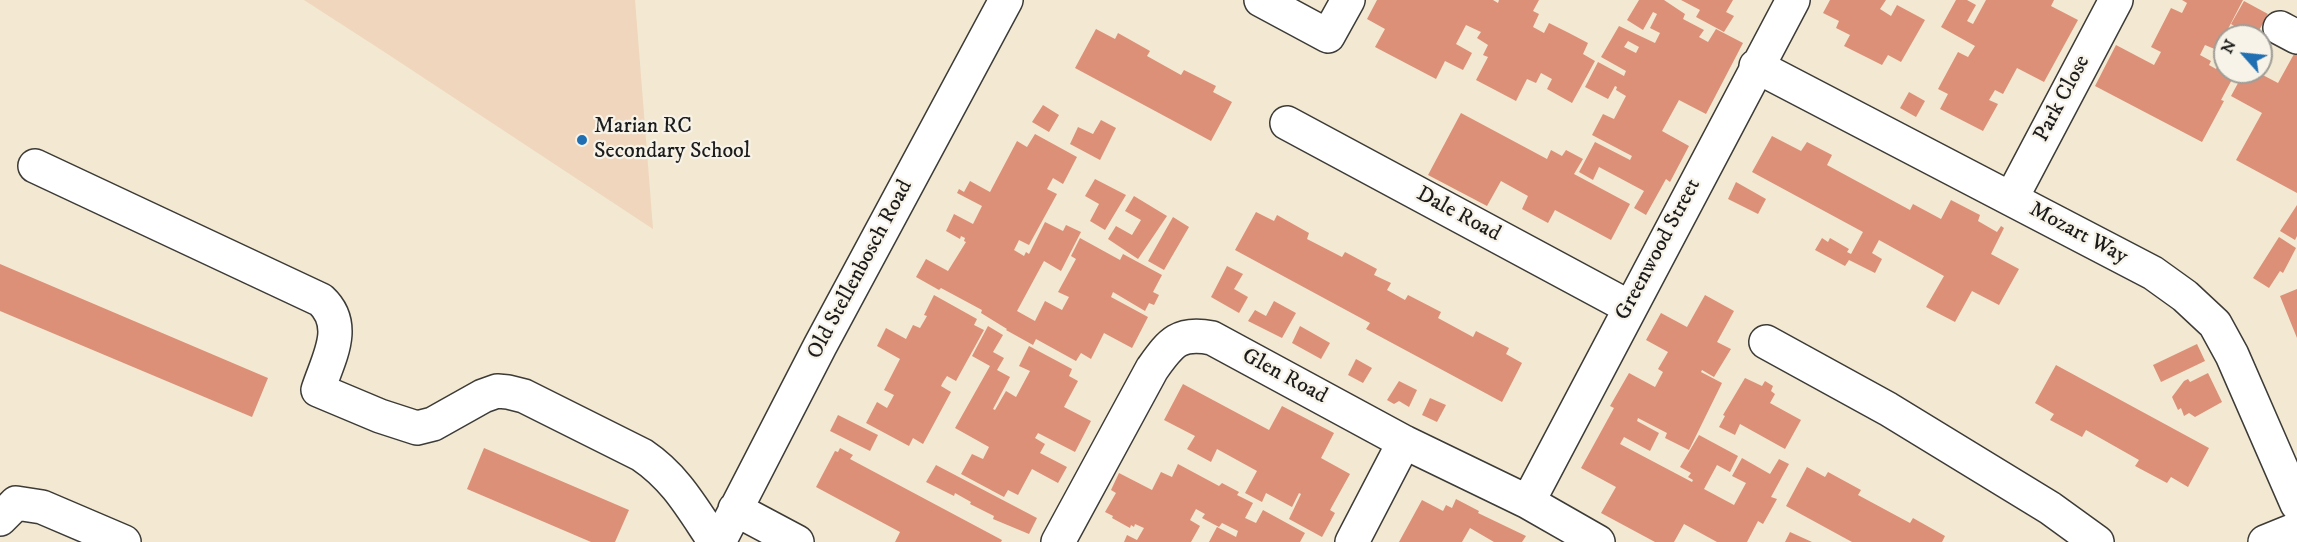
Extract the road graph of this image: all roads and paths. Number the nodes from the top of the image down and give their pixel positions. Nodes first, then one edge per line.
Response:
1 (1006, 0) edge
2 (1260, 0) edge
3 (1348, 0) edge
4 (1793, 0) edge
5 (2116, 0) edge
6 (1756, 66) junction
7 (1287, 123) dead end
8 (35, 166) dead end
9 (2011, 199) junction
10 (1629, 307) junction
11 (1766, 342) dead end
12 (1404, 442) junction
13 (1527, 502) junction
14 (2297, 504) edge
15 (735, 509) junction
16 (0, 519) edge
17 (2297, 529) edge
18 (124, 542) edge
19 (717, 542) edge
20 (797, 542) edge
21 (1058, 542) edge
22 (1352, 542) edge
23 (1598, 542) edge
24 (2097, 542) edge
25 (2265, 542) edge

1 - 15 street, Old Stellenbosch Road
2 - 3 street
4 - 6 street, Greenwood Street
5 - 9 street, Park Close
6 - 9 street, Mozart Way
6 - 10 street, Greenwood Street
7 - 10 street, Dale Road
8 - 19 street
9 - 14 street, Mozart Way
10 - 13 street, Greenwood Street
11 - 24 street
12 - 13 street, Glen Road
12 - 21 street, Glen Road
12 - 22 street
13 - 23 street, Glen Road
15 - 19 street, Old Stellenbosch Road
15 - 20 street
16 - 18 street
17 - 25 street

